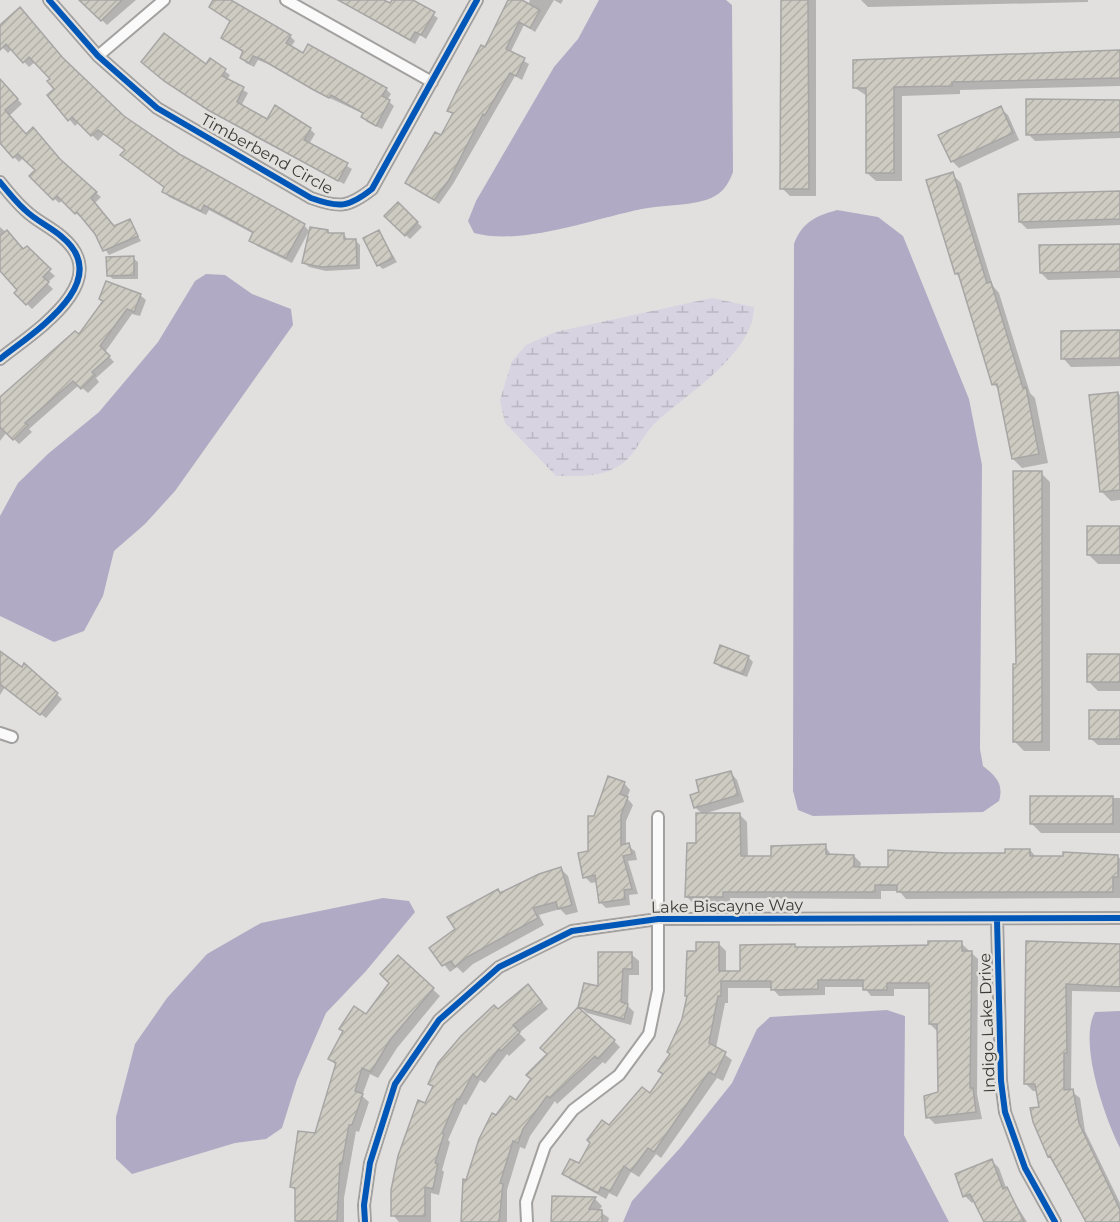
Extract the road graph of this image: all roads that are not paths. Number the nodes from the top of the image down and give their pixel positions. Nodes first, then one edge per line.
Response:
1 (50, 0) edge
2 (164, 0) edge
3 (286, 0) edge
4 (477, 0) edge
5 (98, 56) junction
6 (432, 82) junction
7 (0, 182) edge
8 (0, 359) edge
9 (0, 734) edge
10 (12, 737) dead end
11 (658, 817) dead end
12 (1120, 918) edge
13 (658, 919) junction
14 (997, 919) junction
15 (365, 1222) edge
16 (527, 1222) edge
17 (1055, 1222) edge

1 - 5 street, Timberbend Circle
2 - 5 street
3 - 6 street
4 - 6 street, Timberbend Circle
5 - 6 street, Timberbend Circle
7 - 8 street
9 - 10 street
11 - 13 street
12 - 14 street, Lake Biscayne Way
13 - 14 street, Lake Biscayne Way
13 - 15 street, Lake Biscayne Way
13 - 16 street
14 - 17 street, Indigo Lake Drive

